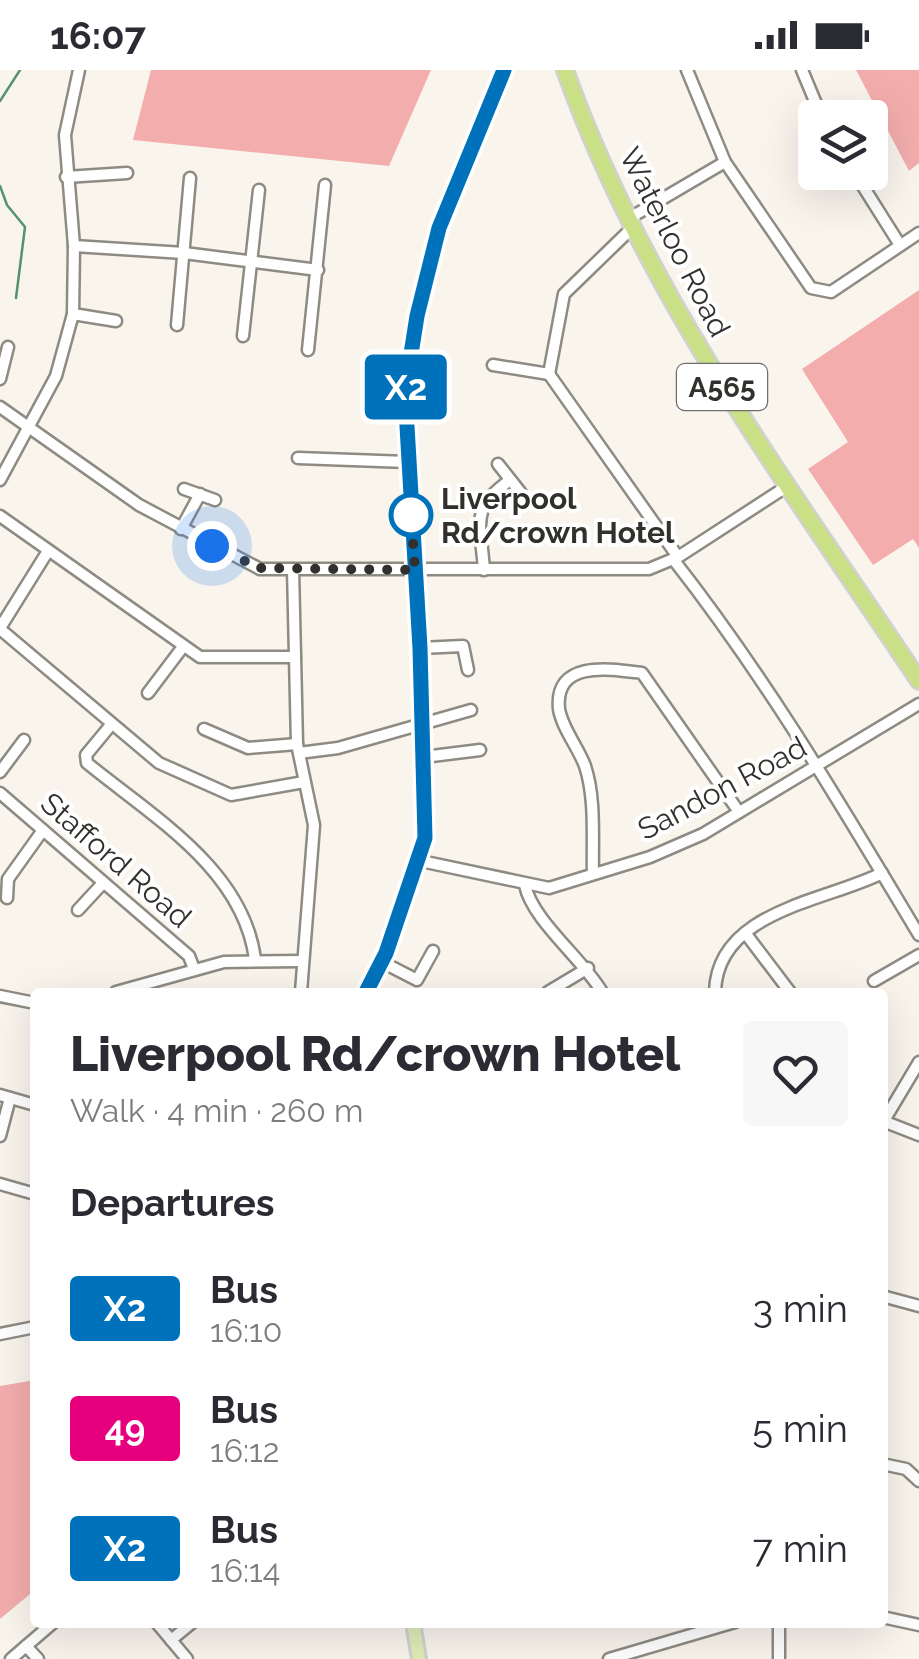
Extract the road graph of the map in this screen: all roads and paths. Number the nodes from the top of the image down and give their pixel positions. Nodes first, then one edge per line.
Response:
1 (79, 70) edge
2 (504, 70) edge
3 (565, 70) edge
4 (688, 70) edge
5 (802, 70) edge
6 (814, 100) edge
7 (724, 162) junction
8 (127, 173) dead end
9 (66, 177) junction
10 (190, 178) dead end
11 (325, 186) dead end
12 (259, 190) dead end
13 (865, 190) edge
14 (629, 224) junction
15 (919, 233) edge
16 (900, 245) junction
17 (74, 246) junction
18 (184, 253) junction
19 (250, 262) junction
20 (318, 270) junction
21 (73, 314) junction
22 (116, 322) dead end
23 (177, 325) dead end
24 (243, 336) dead end
25 (8, 347) dead end
26 (308, 350) dead end
27 (493, 365) dead end
28 (549, 374) junction
29 (0, 379) edge
30 (0, 407) edge
31 (31, 428) junction
32 (298, 458) dead end
33 (408, 462) junction
34 (498, 464) dead end
35 (0, 480) edge
36 (510, 480) junction
37 (788, 485) junction
38 (184, 489) dead end
39 (200, 494) junction
40 (521, 494) dead end
41 (215, 500) dead end
42 (0, 516) edge
43 (181, 529) junction
44 (48, 551) junction
45 (676, 558) junction
46 (293, 569) junction
47 (415, 570) junction
48 (484, 570) junction
49 (0, 629) edge
50 (182, 648) junction
51 (420, 648) junction
52 (295, 657) junction
53 (468, 670) dead end
54 (919, 681) edge
55 (148, 693) dead end
56 (919, 704) edge
57 (471, 710) dead end
58 (423, 722) junction
59 (110, 726) junction
60 (204, 729) dead end
61 (24, 740) dead end
62 (298, 749) junction
63 (480, 750) dead end
64 (424, 756) junction
65 (820, 765) junction
66 (0, 772) edge
67 (304, 782) junction
68 (0, 793) edge
69 (740, 812) junction
70 (42, 830) junction
71 (421, 860) junction
72 (593, 874) junction
73 (882, 874) junction
74 (103, 882) junction
75 (525, 885) junction
76 (6, 898) dead end
77 (78, 910) dead end
78 (746, 934) junction
79 (919, 934) edge
80 (434, 950) dead end
81 (919, 955) edge
82 (254, 959) junction
83 (301, 961) junction
84 (382, 962) junction
85 (588, 968) junction
86 (194, 969) junction
87 (417, 980) junction
88 (874, 981) dead end
89 (130, 988) edge
90 (301, 988) edge
91 (368, 988) edge
92 (412, 988) edge
93 (555, 988) edge
94 (600, 988) edge
95 (715, 988) edge
96 (787, 988) edge
97 (0, 996) edge
98 (30, 1001) edge
99 (919, 1062) edge
100 (5, 1096) edge
101 (30, 1103) edge
102 (888, 1114) edge
103 (888, 1124) edge
104 (919, 1135) edge
105 (0, 1136) edge
106 (0, 1184) edge
107 (30, 1193) edge
108 (888, 1298) edge
109 (919, 1306) edge
110 (30, 1328) edge
111 (0, 1334) edge
112 (888, 1465) edge
113 (919, 1482) edge
114 (888, 1618) edge
115 (919, 1625) edge
116 (47, 1628) edge
117 (161, 1628) edge
118 (186, 1628) edge
119 (414, 1628) edge
120 (714, 1628) edge
121 (779, 1628) edge
122 (171, 1640) junction
123 (26, 1646) junction
124 (612, 1658) edge
125 (11, 1659) edge
126 (38, 1659) edge
127 (187, 1659) edge
128 (420, 1659) edge
129 (779, 1659) edge

1 - 9 street
2 - 33 main road
3 - 14 highway, Waterloo Road / A565
4 - 7 street
5 - 6 street
7 - 14 street
7 - 16 street
8 - 9 street
9 - 17 street
10 - 18 street
11 - 20 street
12 - 19 street
13 - 16 street
14 - 28 street
14 - 37 highway, Waterloo Road / A565
15 - 16 street
17 - 18 street
17 - 21 street
18 - 19 street
18 - 23 street
19 - 20 street
19 - 24 street
20 - 26 street
21 - 22 street
21 - 31 street
25 - 29 street
27 - 28 street
28 - 45 street
30 - 31 street
31 - 35 street
31 - 43 street
32 - 33 street
33 - 47 main road
34 - 36 street
36 - 40 street
36 - 48 street
37 - 45 street
37 - 54 highway, Waterloo Road / A565
38 - 39 street
39 - 41 street
39 - 43 street
42 - 44 street
43 - 46 street
44 - 49 street
44 - 50 street
45 - 48 street
45 - 65 street
46 - 47 street
46 - 52 street
47 - 48 street
47 - 51 main road
49 - 59 street
50 - 52 street
50 - 55 street
51 - 53 street
51 - 58 main road
52 - 62 street
56 - 65 street, Sandon Road
57 - 58 street
58 - 62 street
58 - 64 main road
59 - 67 street
59 - 82 street
60 - 62 street
61 - 66 street
62 - 67 street
63 - 64 street
64 - 71 main road
65 - 69 street, Sandon Road
65 - 73 street
67 - 83 street
68 - 70 street, Stafford Road
69 - 72 street, Sandon Road
69 - 72 street
70 - 74 street, Stafford Road
70 - 76 street
71 - 75 street, Sandon Road
71 - 84 main road
72 - 75 street, Sandon Road
73 - 78 street
73 - 79 street
74 - 77 street
74 - 86 street, Stafford Road
75 - 85 street
78 - 95 street
78 - 96 street
80 - 87 street
81 - 88 street
82 - 83 street
82 - 86 street
83 - 90 street
84 - 87 street
84 - 91 main road
85 - 93 street
85 - 94 street
86 - 89 street
87 - 92 street
97 - 98 street
99 - 102 street
100 - 101 street
100 - 105 street
103 - 104 street
106 - 107 street
108 - 109 street
110 - 111 street
112 - 113 street
114 - 115 street
116 - 123 street
117 - 122 street
118 - 122 street
119 - 128 main road
120 - 124 street
121 - 129 street
122 - 127 street
123 - 125 street
123 - 126 street

